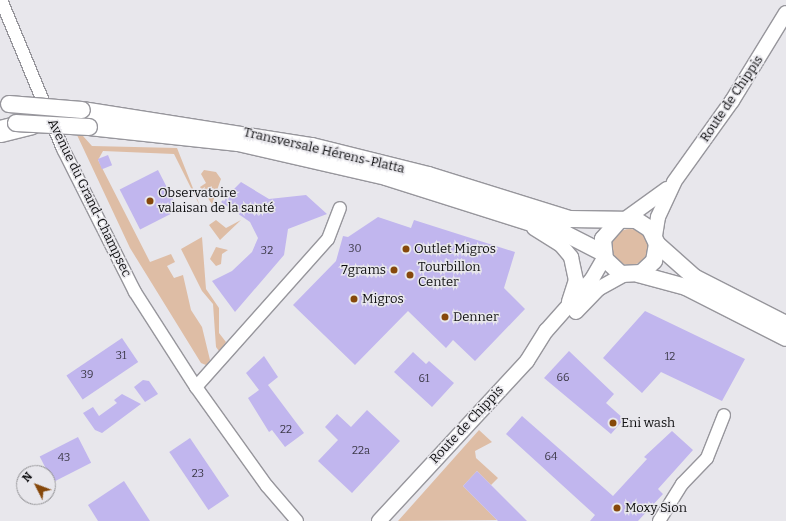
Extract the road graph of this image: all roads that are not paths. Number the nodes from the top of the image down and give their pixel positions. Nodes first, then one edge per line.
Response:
1 (1, 0) edge
2 (786, 13) edge
3 (5, 104) edge
4 (13, 125) edge
5 (674, 182) junction
6 (340, 208) dead end
7 (621, 221) junction
8 (525, 222) junction
9 (656, 240) junction
10 (603, 255) junction
11 (631, 274) junction
12 (569, 306) junction
13 (786, 324) edge
14 (786, 338) edge
15 (527, 361) junction
16 (196, 387) junction
17 (724, 415) dead end
18 (408, 488) junction
19 (297, 521) edge
20 (368, 521) edge
21 (379, 521) edge
22 (659, 521) edge

1 - 16 street, Avenue du Grand-Champsec
2 - 5 street, Route de Chippis
3 - 7 main road, Transversale Hérens-Platta, bridge
4 - 8 main road, Transversale Hérens-Platta, bridge
5 - 7 street, Route de Chippis
5 - 9 street, Route de Chippis
6 - 16 street
7 - 9 main road
7 - 10 main road
8 - 10 main road, Transversale Hérens-Platta
8 - 12 street
9 - 11 main road
9 - 13 main road
10 - 11 main road
10 - 12 street, Route de Chippis
11 - 14 main road
11 - 15 street, Route de Chippis
12 - 15 street, Route de Chippis
15 - 18 street, Route de Chippis
16 - 19 street, Avenue du Grand-Champsec
17 - 22 street
18 - 20 street, Route de Chippis
18 - 21 street, Route de Chippis

